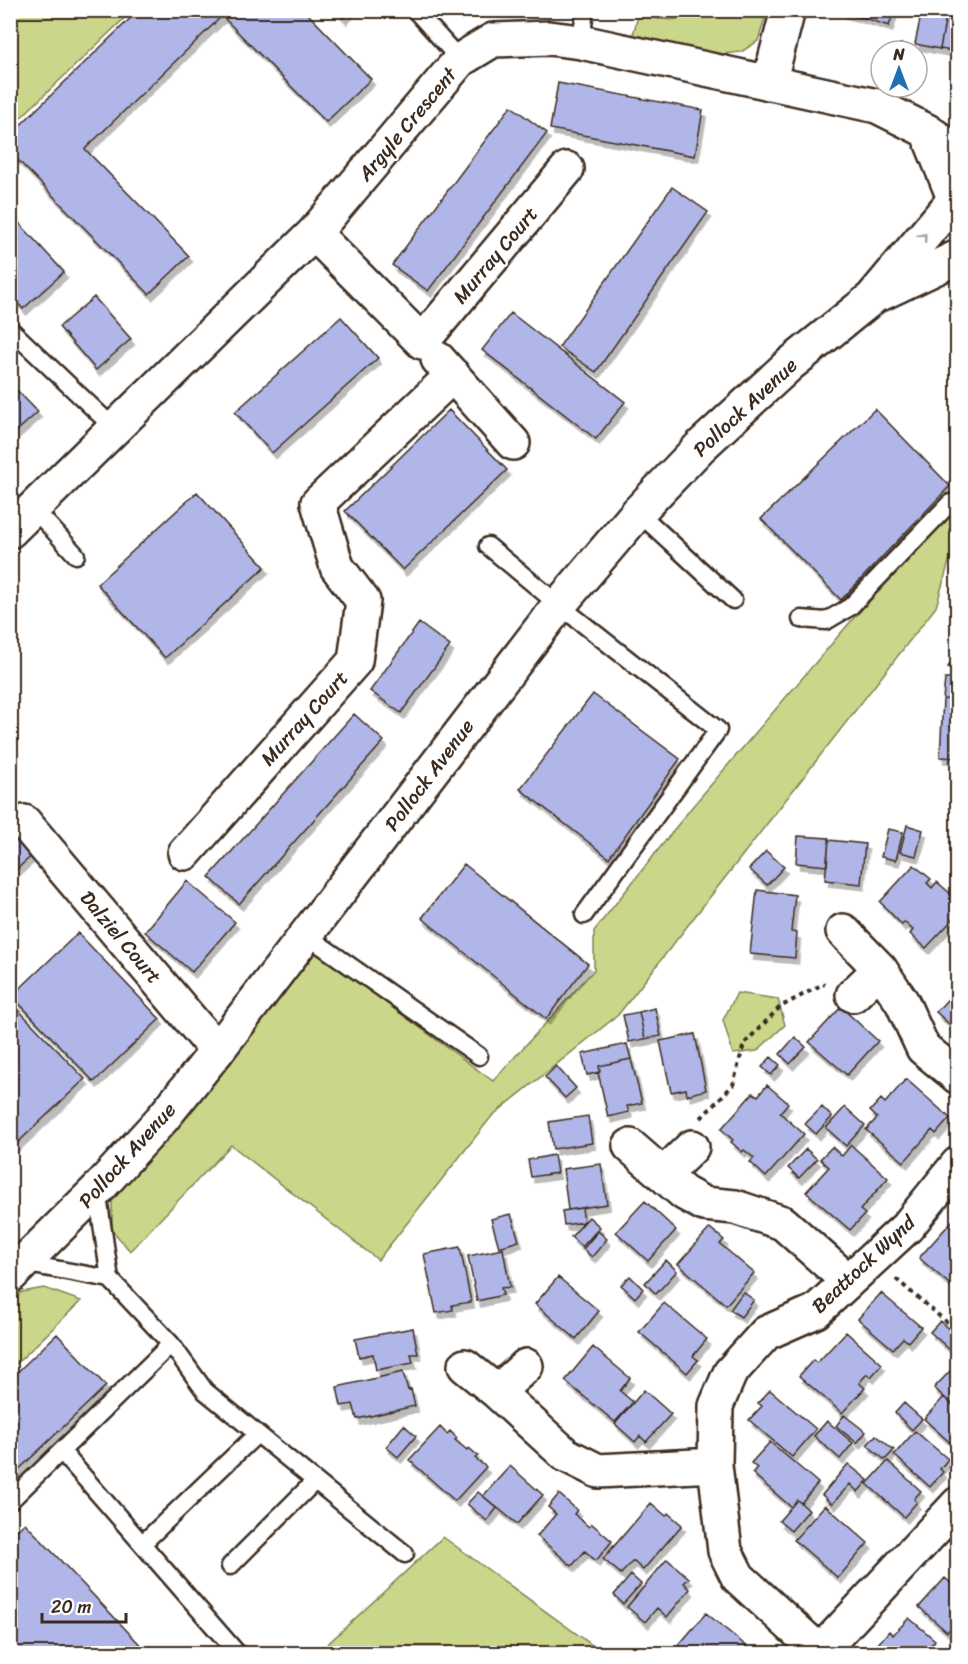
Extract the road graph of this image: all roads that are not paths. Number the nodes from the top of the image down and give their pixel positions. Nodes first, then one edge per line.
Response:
1 (415, 10) edge
2 (585, 10) edge
3 (788, 10) edge
4 (581, 42) junction
5 (460, 60) junction
6 (769, 84) junction
7 (927, 131) junction
8 (957, 152) edge
9 (567, 169) dead end
10 (954, 204) edge
11 (314, 233) junction
12 (957, 257) edge
13 (872, 297) junction
14 (10, 329) edge
15 (422, 342) junction
16 (453, 375) junction
17 (115, 429) junction
18 (513, 443) dead end
19 (950, 503) dead end
20 (638, 512) junction
21 (22, 520) edge
22 (488, 546) dead end
23 (76, 555) dead end
24 (733, 600) dead end
25 (559, 605) junction
26 (801, 619) dead end
27 (24, 822) dead end
28 (184, 853) dead end
29 (584, 915) dead end
30 (843, 931) dead end
31 (306, 935) junction
32 (880, 969) junction
33 (853, 995) road end
34 (217, 1051) junction
35 (479, 1056) dead end
36 (957, 1077) edge
37 (630, 1146) dead end
38 (692, 1147) road end
39 (957, 1164) edge
40 (664, 1174) junction
41 (97, 1190) junction
42 (16, 1269) edge
43 (110, 1279) junction
44 (848, 1281) junction
45 (171, 1344) junction
46 (465, 1366) dead end
47 (526, 1366) dead end
48 (497, 1392) junction
49 (257, 1434) junction
50 (62, 1452) junction
51 (715, 1466) junction
52 (315, 1481) junction
53 (10, 1501) edge
54 (957, 1504) edge
55 (142, 1544) junction
56 (405, 1554) dead end
57 (230, 1566) dead end
58 (237, 1653) edge
59 (821, 1653) edge

1 - 5 lane
2 - 4 lane
3 - 6 street
4 - 5 street, Argyle Crescent
4 - 6 street, Argyle Crescent
5 - 11 street, Argyle Crescent
6 - 7 street, Argyle Crescent
7 - 8 street, Argyle Crescent
7 - 10 street
9 - 15 street, Murray Court
13 -> 10 street, Pollock Avenue
11 - 15 street
11 - 17 street, Argyle Crescent
12 - 13 street, Pollock Avenue
13 - 20 street, Pollock Avenue
14 - 17 lane
15 - 16 street
16 - 18 street
16 - 28 street, Murray Court
17 - 21 street, Argyle Crescent
19 - 26 lane
20 - 24 lane
20 - 25 street, Pollock Avenue
21 - 23 lane
22 - 25 lane
25 - 29 lane
25 - 31 street, Pollock Avenue
27 - 34 street, Dalziel Court
30 - 32 street
31 - 34 street, Pollock Avenue
31 - 35 lane
32 - 33 street
32 - 36 street
34 - 41 street, Pollock Avenue
37 - 40 street
38 - 40 street
39 - 44 street, Beattock Wynd
40 - 44 street
41 - 42 street, Pollock Avenue
41 - 43 lane
42 - 43 lane
43 - 45 lane
44 - 51 street, Beattock Wynd
45 - 49 lane
45 - 50 lane
46 - 48 street
47 - 48 street
48 - 51 street
49 - 52 lane
49 - 55 lane
50 - 53 lane
50 - 55 lane
51 - 59 street, Beattock Wynd
52 - 56 lane
52 - 57 lane
54 - 59 street
55 - 58 lane

